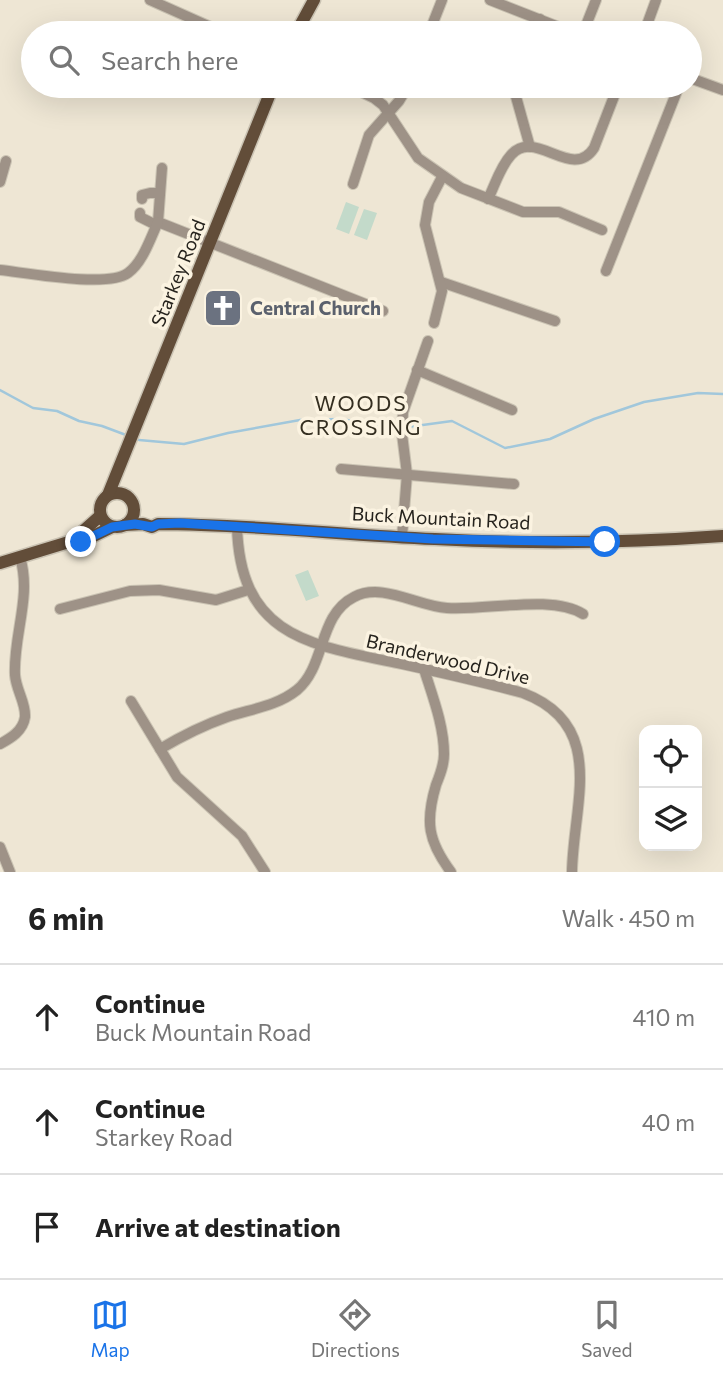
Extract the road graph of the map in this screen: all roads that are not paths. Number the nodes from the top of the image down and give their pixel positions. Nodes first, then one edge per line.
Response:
1 (150, 0) edge
2 (314, 0) edge
3 (442, 0) edge
4 (596, 0) edge
5 (656, 0) edge
6 (493, 1) edge
7 (540, 19) joint
8 (197, 21) edge
9 (303, 21) edge
10 (434, 21) edge
11 (545, 21) edge
12 (588, 21) edge
13 (648, 21) edge
14 (702, 82) edge
15 (723, 90) edge
16 (268, 98) edge
17 (375, 98) edge
18 (400, 98) edge
19 (516, 98) edge
20 (613, 98) edge
21 (674, 98) edge
22 (389, 113) junction
23 (530, 147) junction
24 (6, 161) dead end
25 (162, 168) dead end
26 (442, 177) junction
27 (0, 182) edge
28 (353, 184) dead end
29 (160, 193) junction
30 (142, 199) dead end
31 (488, 199) junction
32 (140, 213) dead end
33 (157, 224) junction
34 (602, 230) dead end
35 (210, 242) junction
36 (0, 270) edge
37 (606, 271) dead end
38 (441, 282) junction
39 (383, 311) dead end
40 (555, 321) dead end
41 (434, 323) dead end
42 (428, 341) dead end
43 (417, 370) junction
44 (512, 410) dead end
45 (341, 468) dead end
46 (117, 473) junction
47 (407, 474) junction
48 (514, 484) dead end
49 (108, 495) junction
50 (125, 495) junction
51 (134, 507) junction
52 (100, 516) junction
53 (158, 524) junction
54 (119, 526) junction
55 (237, 526) junction
56 (723, 536) edge
57 (402, 537) junction
58 (72, 541) junction
59 (20, 557) junction
60 (0, 562) edge
61 (248, 590) junction
62 (60, 609) dead end
63 (583, 614) dead end
64 (322, 645) junction
65 (424, 669) junction
66 (131, 701) dead end
67 (0, 744) edge
68 (160, 749) junction
69 (0, 847) edge
70 (10, 872) edge
71 (265, 872) edge
72 (451, 872) edge
73 (572, 872) edge

1 - 8 street
2 - 9 main road
3 - 10 street
4 - 12 street
5 - 13 street
6 - 7 street
7 - 11 street
14 - 15 street
16 - 35 main road, Starkey Road
17 - 22 street
18 - 22 street
19 - 23 street
20 - 23 street
21 - 37 street
22 - 26 street
22 - 28 street
23 - 31 street
24 - 27 street
25 - 29 street
26 - 31 street
26 - 38 street
29 - 30 street
29 - 33 street
31 - 34 street
32 - 33 street
33 - 35 street
33 - 36 street
35 - 39 street
35 - 46 main road, Starkey Road
38 - 40 street
38 - 41 street
42 - 43 street
43 - 44 street
43 - 47 street
45 - 47 street
46 - 49 main road, Starkey Road
46 - 50 main road
47 - 48 street
47 - 57 street
49 - 50 main road
49 - 52 main road
50 - 51 main road
51 - 53 main road
51 - 54 main road
52 - 54 main road
52 - 58 main road
53 - 54 main road, Buck Mountain Road
53 - 55 main road, Buck Mountain Road
54 - 58 main road
55 - 57 main road, Buck Mountain Road
55 - 61 street, Branderwood Drive
56 - 57 main road, Buck Mountain Road
58 - 59 main road
59 - 60 main road
59 - 67 street
61 - 62 street
61 - 64 street, Branderwood Drive
63 - 64 street
64 - 65 street, Branderwood Drive
64 - 68 street
65 - 72 street
65 - 73 street, Branderwood Drive
66 - 68 street
68 - 71 street
69 - 70 street

